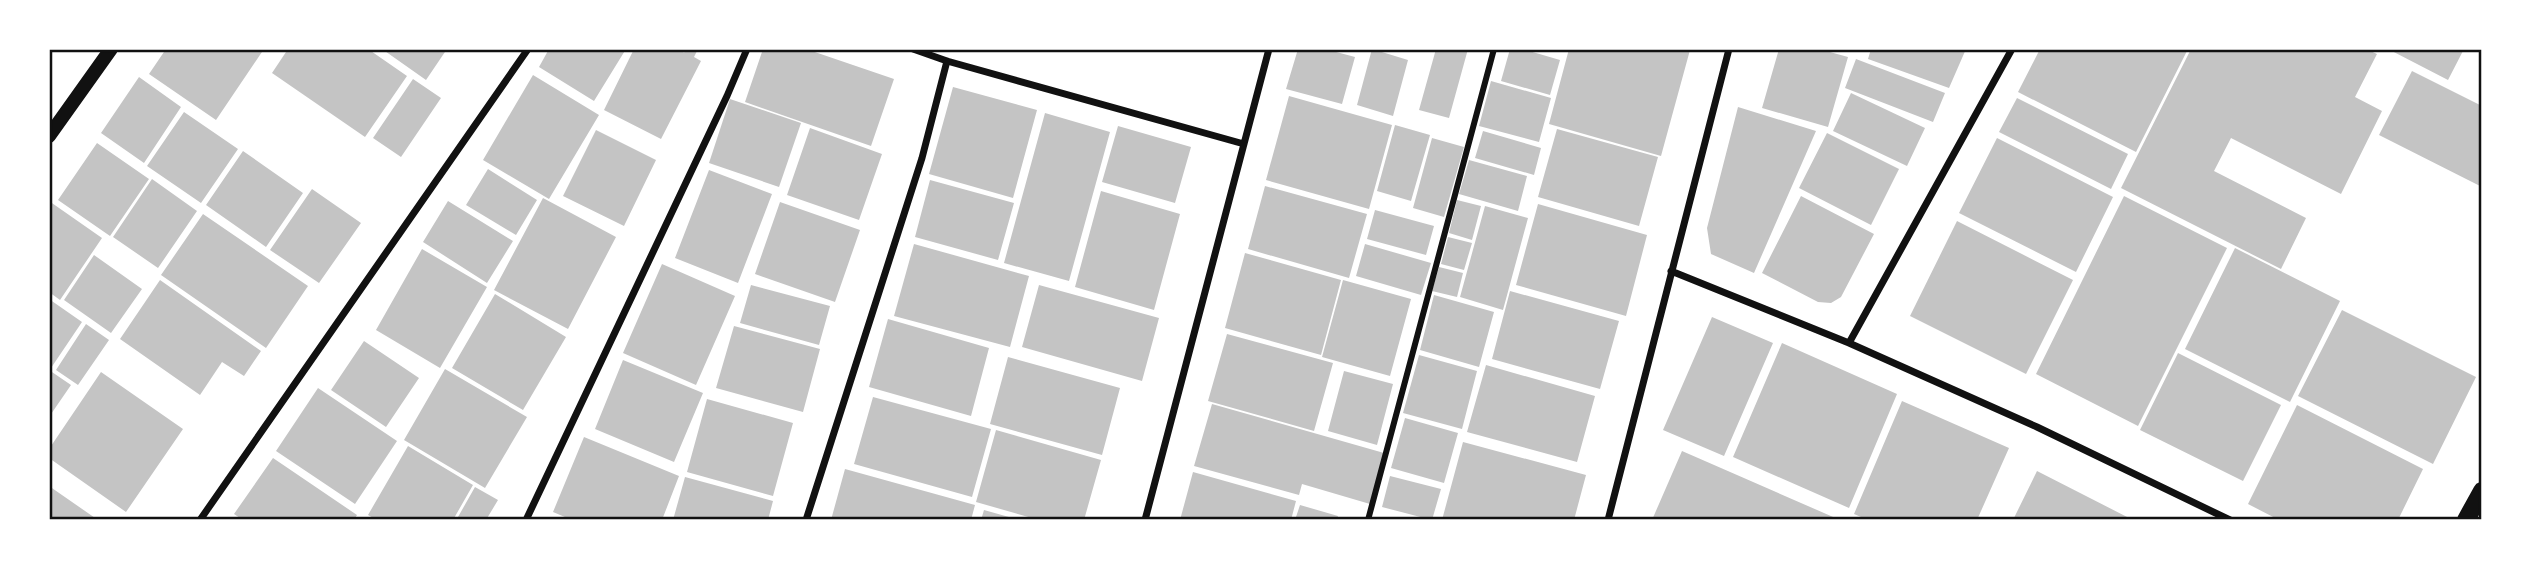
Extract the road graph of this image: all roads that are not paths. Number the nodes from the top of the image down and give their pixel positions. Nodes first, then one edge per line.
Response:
1 (110, 49) edge
2 (528, 49) edge
3 (747, 49) edge
4 (913, 49) edge
5 (1269, 49) edge
6 (1494, 49) edge
7 (1729, 49) edge
8 (2012, 49) edge
9 (947, 61) junction
10 (49, 136) edge
11 (1244, 144) junction
12 (1671, 271) junction
13 (1849, 343) junction
14 (2482, 492) edge
15 (200, 520) edge
16 (526, 520) edge
17 (806, 520) edge
18 (1145, 520) edge
19 (1368, 520) edge
20 (1608, 520) edge
21 (2230, 520) edge
22 (2466, 520) edge

1 - 10 main road
2 - 15 street
3 - 16 street
4 - 9 street
5 - 11 street
6 - 19 street
7 - 12 street
8 - 13 street
9 - 11 street
9 - 17 street
11 - 18 street
12 - 13 street
12 - 20 street
13 - 21 street
14 - 22 main road

